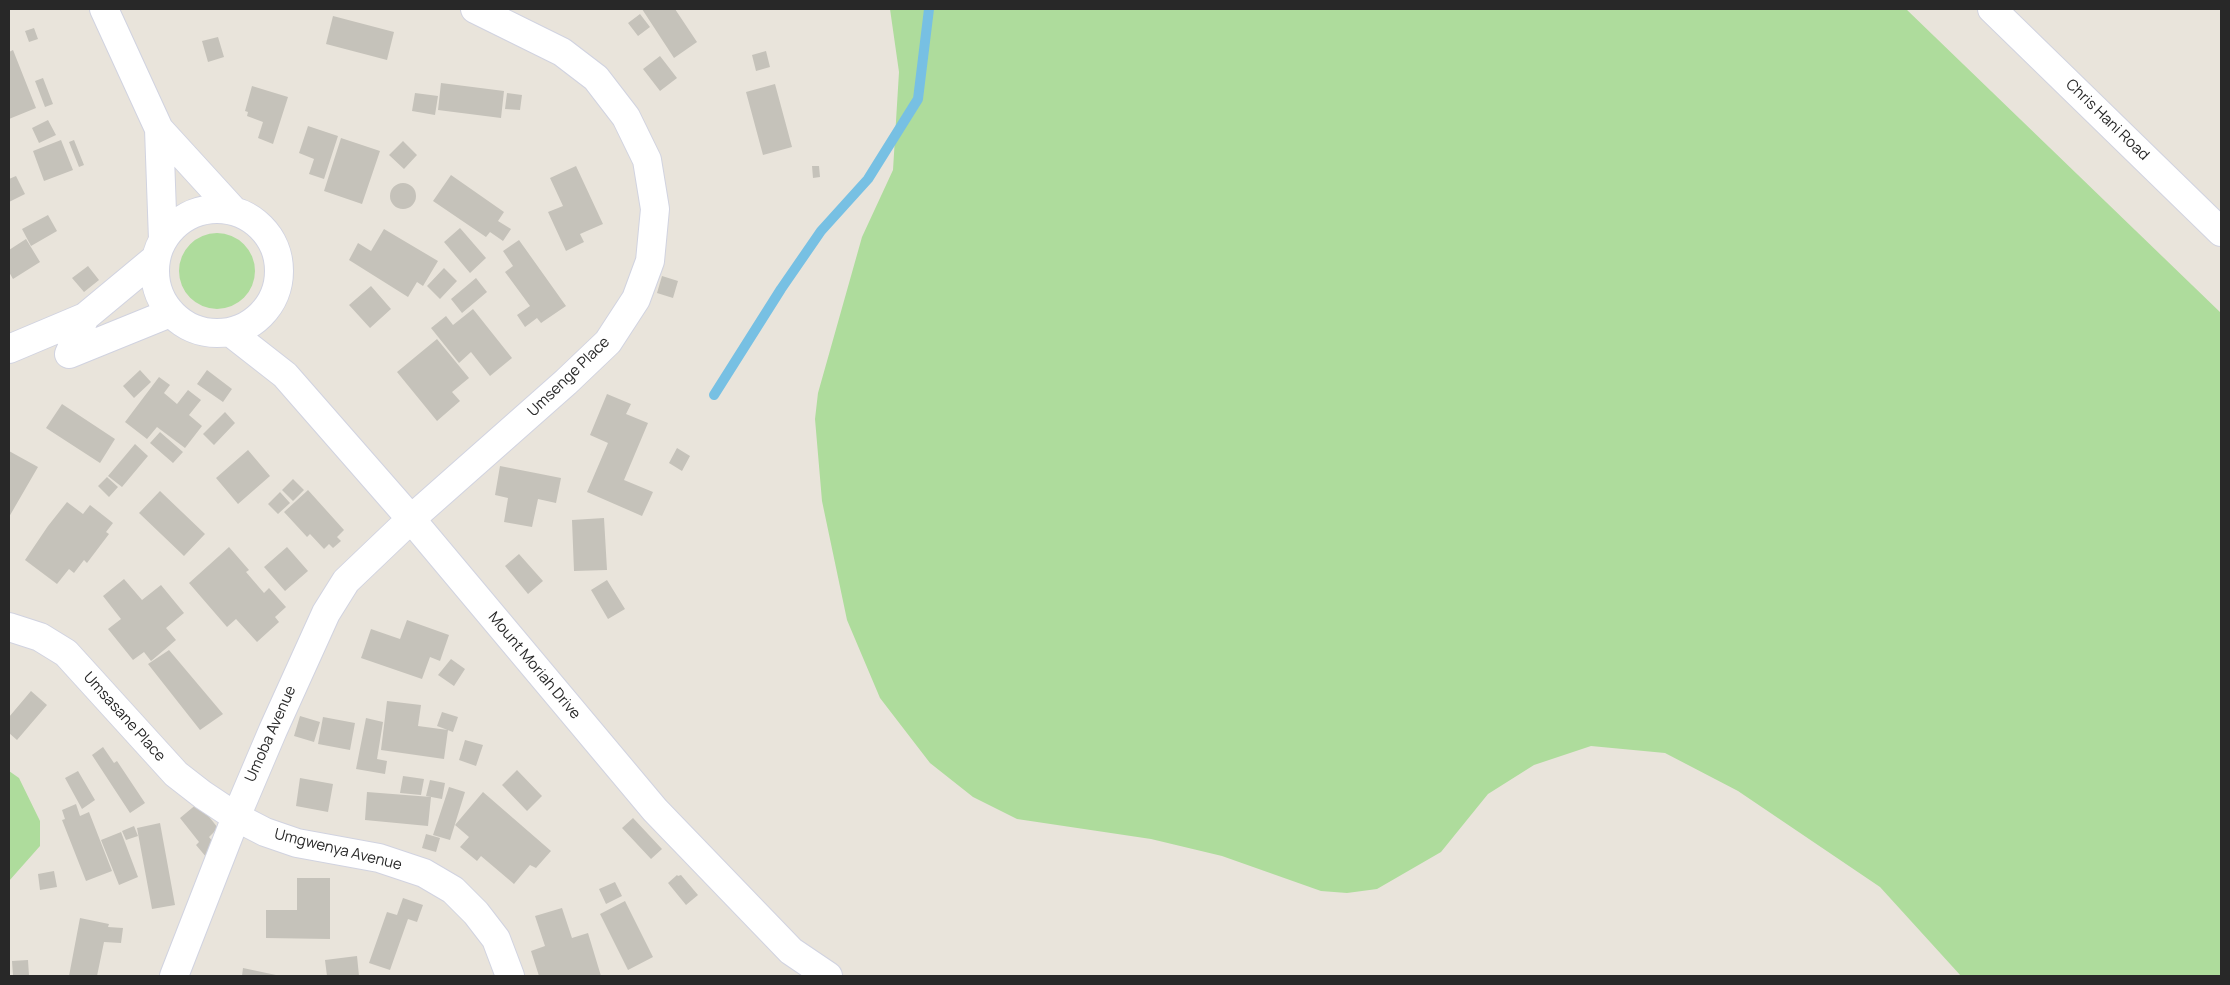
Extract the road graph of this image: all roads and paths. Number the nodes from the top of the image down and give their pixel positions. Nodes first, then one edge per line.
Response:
1 (104, 9) edge
2 (475, 9) edge
3 (1992, 9) edge
4 (159, 128) junction
5 (233, 210) junction
6 (2221, 232) edge
7 (159, 249) junction
8 (170, 313) junction
9 (261, 316) junction
10 (85, 317) junction
11 (230, 332) junction
12 (9, 349) edge
13 (285, 375) junction
14 (411, 518) junction
15 (9, 627) edge
16 (236, 817) junction
17 (790, 951) junction
18 (174, 976) edge
19 (510, 976) edge
20 (805, 976) edge
21 (828, 976) edge

1 - 4 street
2 - 14 street, Umsenge Place
3 - 6 street, Chris Hani Road
4 - 5 street
4 - 7 street
5 - 7 street
5 - 9 street
7 - 8 street
7 - 10 street
8 - 10 street
8 - 11 street
9 - 11 street
9 - 13 street, Mount Moriah Drive
10 - 12 street
11 - 13 street, Mount Moriah Drive
13 - 14 street, Mount Moriah Drive
14 - 16 street, Umoba Avenue
14 - 17 street, Mount Moriah Drive
15 - 16 street, Umsasane Place
16 - 18 street, Umoba Avenue
16 - 19 street, Umgwenya Avenue
17 - 20 street, Mount Moriah Drive
17 - 21 street, Mount Moriah Drive

